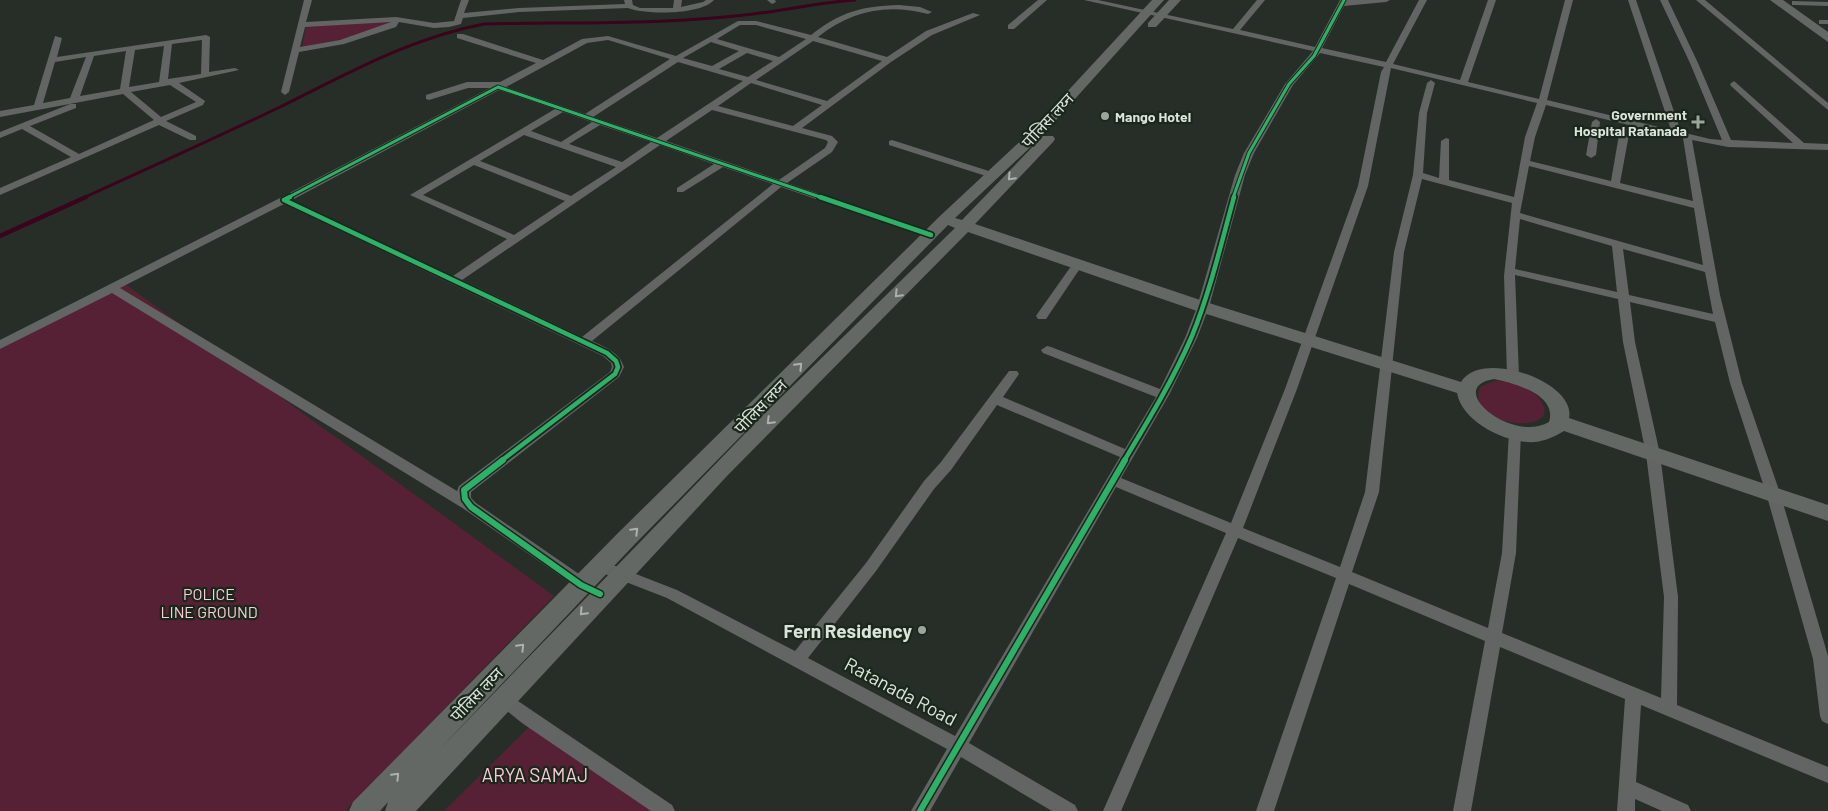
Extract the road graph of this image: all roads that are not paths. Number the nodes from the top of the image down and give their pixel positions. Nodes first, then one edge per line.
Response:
1 (308, 0) edge
2 (465, 0) edge
3 (678, 0) edge
4 (710, 0) edge
5 (1043, 0) edge
6 (1088, 0) edge
7 (1175, 0) edge
8 (1261, 0) edge
9 (1386, 0) edge
10 (1423, 0) edge
11 (1492, 0) edge
12 (1569, 0) edge
13 (1632, 0) edge
14 (1664, 0) edge
15 (1700, 0) edge
16 (1776, 0) edge
17 (1344, 1) edge
18 (1793, 1) edge
19 (629, 3) edge
20 (1828, 4) edge
21 (677, 10) junction
22 (928, 12) dead end
23 (1149, 12) edge
24 (976, 15) dead end
25 (459, 16) junction
26 (396, 18) junction
27 (1826, 23) edge
28 (302, 25) junction
29 (1011, 27) dead end
30 (1235, 31) junction
31 (460, 36) dead end
32 (58, 38) dead end
33 (812, 38) junction
34 (1828, 38) edge
35 (709, 39) junction
36 (168, 42) junction
37 (131, 48) junction
38 (296, 50) junction
39 (746, 50) junction
40 (1316, 53) junction
41 (91, 54) junction
42 (676, 59) junction
43 (51, 60) junction
44 (780, 60) junction
45 (888, 60) junction
46 (543, 63) junction
47 (713, 69) junction
48 (1386, 69) junction
49 (235, 70) dead end
50 (205, 76) junction
51 (750, 80) junction
52 (167, 82) junction
53 (1431, 83) junction
54 (1463, 83) junction
55 (1734, 84) dead end
56 (500, 86) junction
57 (124, 90) junction
58 (285, 92) dead end
59 (99, 96) junction
60 (429, 96) dead end
61 (74, 100) junction
62 (828, 104) junction
63 (1540, 106) junction
64 (38, 107) junction
65 (712, 107) junction
66 (1828, 107) edge
67 (562, 109) junction
68 (0, 114) edge
69 (585, 118) junction
70 (161, 122) junction
71 (598, 122) junction
72 (1596, 122) junction
73 (23, 126) junction
74 (795, 129) junction
75 (1624, 129) junction
76 (524, 132) junction
77 (0, 135) edge
78 (193, 138) dead end
79 (1684, 138) junction
80 (1446, 141) dead end
81 (658, 142) junction
82 (892, 143) dead end
83 (1728, 144) junction
84 (562, 145) junction
85 (1802, 146) junction
86 (1828, 147) edge
87 (1591, 155) dead end
88 (1828, 155) edge
89 (78, 158) junction
90 (473, 161) junction
91 (1524, 162) junction
92 (721, 164) junction
93 (623, 166) junction
94 (992, 175) junction
95 (1418, 175) junction
96 (1444, 182) junction
97 (779, 184) junction
98 (1615, 184) junction
99 (680, 190) dead end
100 (0, 192) edge
101 (284, 200) junction
102 (572, 200) junction
103 (1517, 201) junction
104 (1700, 206) junction
105 (1515, 215) junction
106 (945, 219) junction
107 (964, 226) junction
108 (931, 235) junction
109 (515, 239) junction
110 (1618, 244) junction
111 (1078, 264) junction
112 (1710, 270) junction
113 (1510, 271) junction
114 (453, 281) junction
115 (112, 288) junction
116 (1624, 297) junction
117 (1203, 307) junction
118 (1042, 316) dead end
119 (1720, 319) junction
120 (1308, 340) junction
121 (584, 342) junction
122 (0, 345) edge
123 (1046, 350) dead end
124 (1387, 366) junction
125 (1013, 374) dead end
126 (1513, 376) junction
127 (1467, 390) junction
128 (1163, 395) junction
129 (995, 399) junction
130 (1560, 422) junction
131 (1514, 432) junction
132 (1653, 454) junction
133 (1128, 455) junction
134 (1113, 480) junction
135 (1773, 493) junction
136 (471, 507) junction
137 (1828, 513) edge
138 (1234, 531) junction
139 (600, 566) junction
140 (619, 574) junction
141 (1345, 575) junction
142 (582, 585) junction
143 (600, 594) junction
144 (1494, 638) junction
145 (797, 660) junction
146 (1634, 695) junction
147 (504, 698) junction
148 (1669, 710) junction
149 (1828, 716) edge
150 (958, 746) junction
151 (1828, 775) edge
152 (1628, 787) junction
153 (362, 811) edge
154 (398, 811) edge
155 (666, 811) edge
156 (920, 811) edge
157 (1069, 811) edge
158 (1112, 811) edge
159 (1265, 811) edge
160 (1462, 811) edge
161 (1626, 811) edge
162 (1682, 811) edge

1 - 28 street
2 - 25 street
3 - 21 street
4 - 21 street
5 - 29 street
6 - 23 street
7 - 23 street
8 - 30 street
9 - 17 street
10 - 48 street
11 - 54 street
12 - 63 street
13 - 79 street
14 - 83 street
15 - 66 street
16 - 34 street
17 - 40 street
18 - 20 street
18 - 27 street
19 - 21 street
19 - 25 street
22 - 33 street
23 - 30 street
23 - 40 street
23 - 94 street, पोलिस लय्न
23 -> 107 street
24 - 45 street
25 - 26 street
26 - 28 street
26 - 38 street
28 - 38 street
30 - 40 street
31 - 46 street
32 - 43 street
33 - 35 street
33 - 44 street
33 - 45 street
35 - 39 street
35 - 42 street
36 - 37 street
36 - 50 street
36 - 52 street
37 - 41 street
37 - 57 street
38 - 58 street
39 - 44 street
39 - 47 street
40 - 48 street
40 - 117 street
41 - 43 street
41 - 61 street
42 - 46 street
42 - 47 street
42 - 69 street
43 - 64 street
44 - 51 street
45 - 62 street
46 - 56 street
47 - 51 street
48 - 53 street
48 - 54 street
48 - 120 street
49 - 50 street
50 - 52 street
51 - 62 street
51 - 65 street
52 - 57 street
52 - 70 street
53 - 63 street
53 - 95 street
54 - 63 street
55 - 85 street
56 - 60 street
56 - 67 street
56 - 101 street
57 - 59 street
57 - 70 street
59 - 61 street
59 - 73 street
61 - 64 street
62 - 74 street
63 - 72 street
63 - 79 street
63 - 91 street
64 - 68 street
65 - 74 street
65 - 81 street
67 - 69 street
67 - 76 street
69 - 71 street
70 - 78 street
70 - 89 street
71 - 81 street
71 - 84 street
72 - 75 street
72 - 87 street
73 - 77 street
73 - 89 street
74 - 97 street
75 - 79 street
75 - 98 street
76 - 84 street
76 - 90 street
79 - 83 street
79 - 88 street
79 - 104 street
80 - 96 street
81 - 92 street
81 - 93 street
82 - 94 street
83 - 85 street
84 - 93 street
85 - 86 street
89 - 100 street
90 - 102 street
90 - 109 street
91 - 98 street
91 - 103 street
92 - 97 street
92 - 99 street
93 - 102 street
94 - 106 street, पोलिस लय्न
95 - 96 street
95 - 124 street
96 - 103 street
97 - 108 street
97 - 121 street
98 - 104 street
101 - 114 street
101 - 115 street
102 - 109 street
103 - 105 street
104 - 112 street
105 - 110 street
105 - 113 street
106 - 107 street
106 - 108 street, पोलिस लय्न
107 - 111 street
107 -> 140 street
139 -> 108 street, पोलिस लय्न
109 - 114 street
110 - 112 street
110 - 116 street
111 - 117 street
111 - 118 street
112 - 119 street
113 - 116 street
113 - 126 street
114 - 121 street
115 - 122 street
115 - 136 street
116 - 119 street
116 - 132 street
117 - 120 street
117 - 128 street
119 - 135 street
120 - 124 street
120 - 138 street
121 - 136 street
123 - 128 street
124 - 127 street
124 - 141 street
125 - 129 street
126 - 127 street
126 - 130 street
127 - 131 street
128 - 133 street
129 - 133 street
129 - 145 street
130 - 131 street
130 - 132 street
131 - 144 street
132 - 135 street
132 - 148 street
133 - 134 street
134 - 138 street
134 - 150 street
135 - 137 street
135 - 149 street
136 - 142 street
138 - 141 street
138 - 158 street
139 - 140 street, Ratanada Road
139 - 142 street, पोलिस लय्न
140 - 143 street
140 - 145 street, Ratanada Road
141 - 144 street
141 - 159 street
142 - 143 street
153 -> 142 street, पोलिस लय्न
143 -> 147 street
144 - 146 street
144 - 160 street
145 - 150 street, Ratanada Road
146 - 148 street
146 - 152 street
147 - 154 street
147 - 155 street
148 - 151 street
150 - 156 street
150 - 157 street, Ratanada Road
152 - 161 street
152 - 162 street

